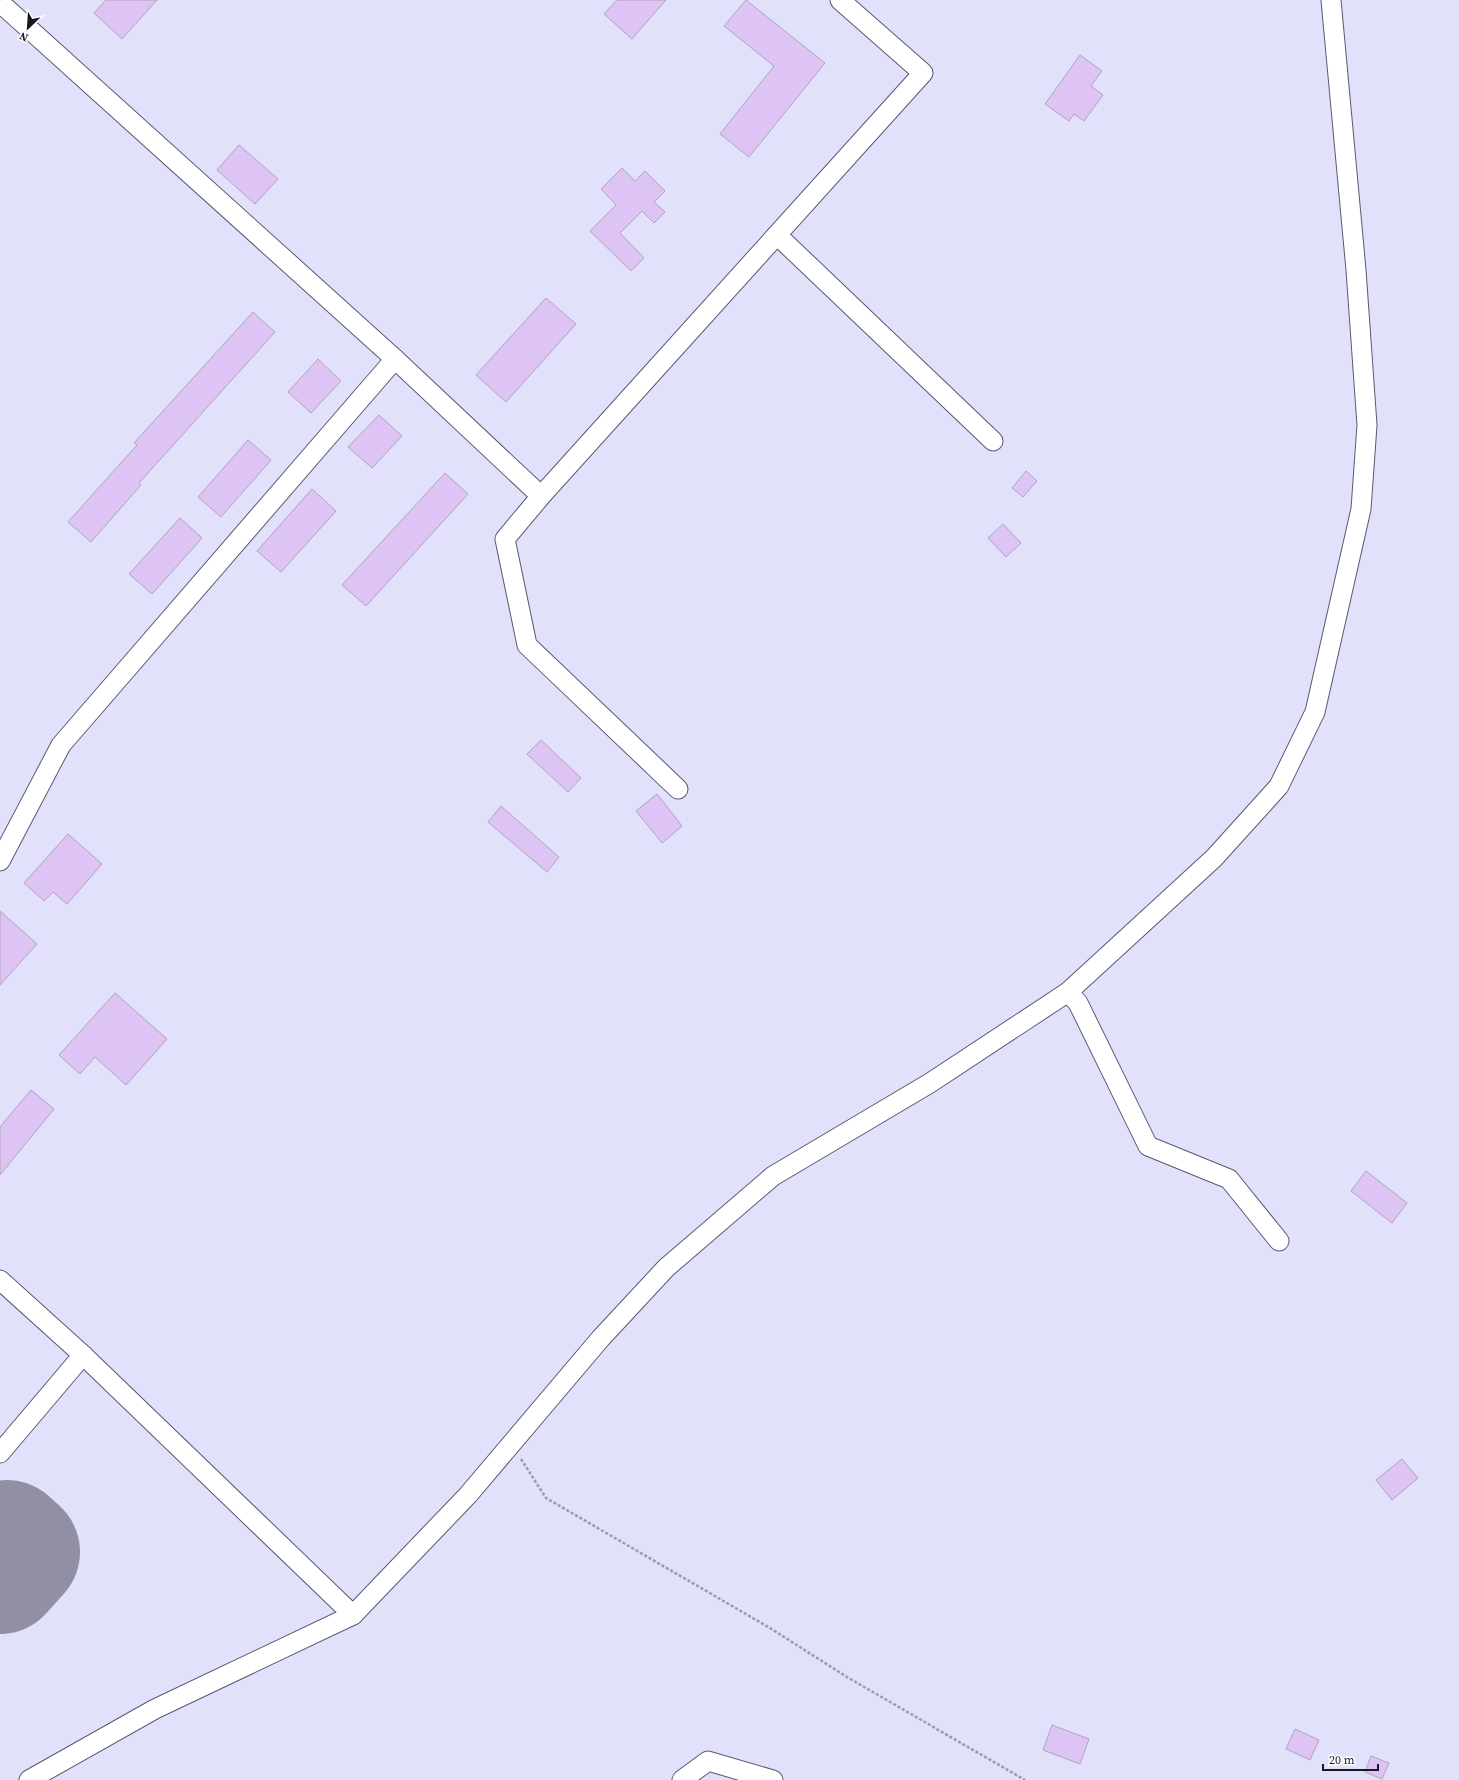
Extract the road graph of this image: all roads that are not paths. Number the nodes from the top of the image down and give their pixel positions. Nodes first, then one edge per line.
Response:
1 (840, 0) edge
2 (1331, 0) edge
3 (7, 8) edge
4 (777, 235) junction
5 (395, 359) junction
6 (994, 441) dead end
7 (541, 496) junction
8 (678, 789) dead end
9 (0, 860) edge
10 (1068, 992) junction
11 (1280, 1240) dead end
12 (0, 1280) edge
13 (83, 1355) junction
14 (0, 1453) edge
15 (353, 1615) junction
16 (29, 1780) edge
17 (682, 1780) edge
18 (773, 1780) edge

1 - 4 street
2 - 10 street
3 - 5 street
4 - 6 street
4 - 7 street
5 - 7 street
5 - 9 street
7 - 8 street
10 - 11 street
10 - 15 street
12 - 13 street
13 - 14 street
13 - 15 street
15 - 16 street
17 - 18 street

